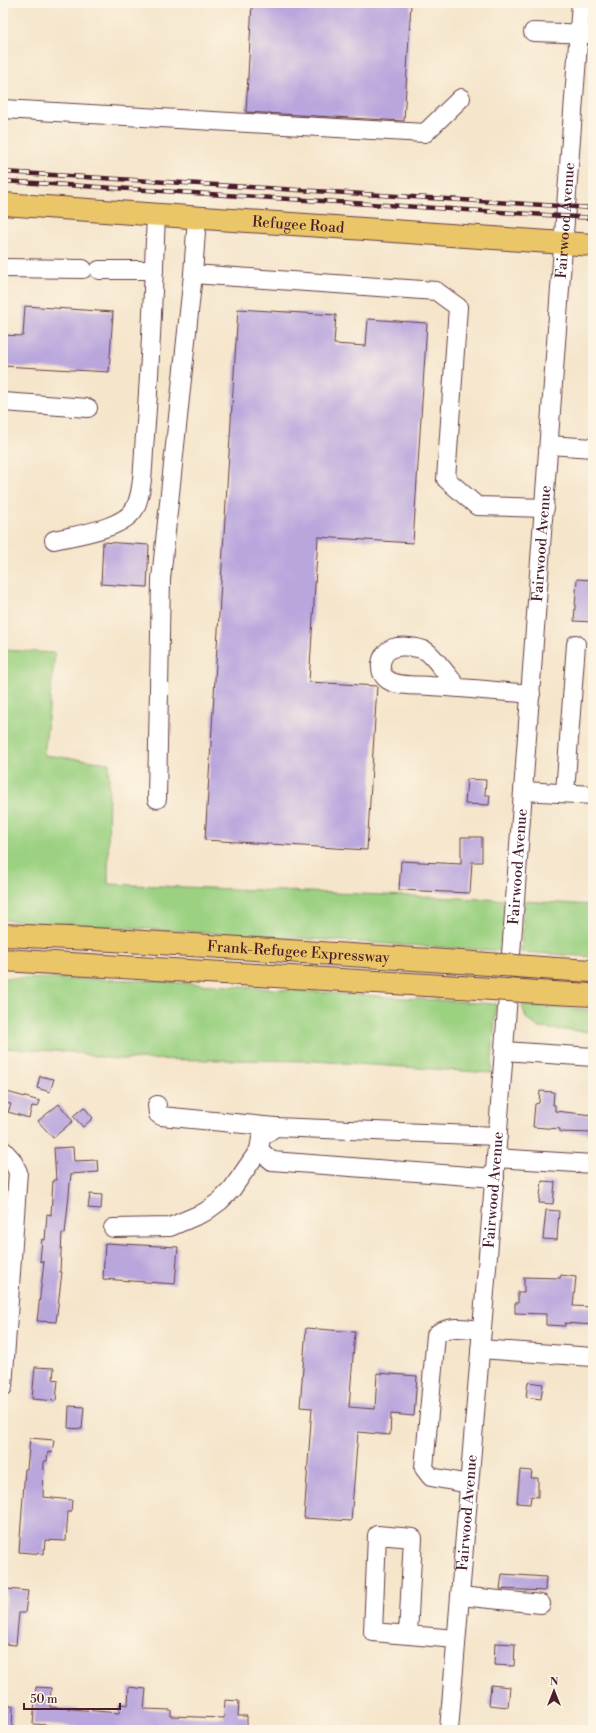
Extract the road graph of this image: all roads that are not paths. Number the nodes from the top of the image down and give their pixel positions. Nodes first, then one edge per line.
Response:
1 (581, 3) edge
2 (533, 32) dead end
3 (586, 34) edge
4 (460, 98) dead end
5 (3, 109) edge
6 (3, 204) edge
7 (156, 214) junction
8 (197, 217) junction
9 (564, 244) junction
10 (593, 245) edge
11 (3, 268) edge
12 (154, 270) junction
13 (193, 274) junction
14 (3, 402) edge
15 (88, 408) dead end
16 (549, 445) junction
17 (593, 448) edge
18 (545, 508) junction
19 (54, 540) dead end
20 (576, 644) dead end
21 (458, 688) dead end
22 (531, 694) junction
23 (524, 791) junction
24 (565, 793) junction
25 (593, 794) edge
26 (157, 799) dead end
27 (3, 935) edge
28 (3, 960) edge
29 (593, 971) edge
30 (593, 995) edge
31 (504, 1051) junction
32 (593, 1057) edge
33 (157, 1105) dead end
34 (275, 1127) junction
35 (498, 1136) junction
36 (259, 1150) junction
37 (8, 1155) edge
38 (496, 1158) junction
39 (593, 1164) edge
40 (494, 1178) junction
41 (113, 1228) dead end
42 (482, 1330) junction
43 (5, 1348) edge
44 (480, 1349) junction
45 (593, 1357) edge
46 (3, 1387) edge
47 (469, 1484) junction
48 (460, 1596) junction
49 (541, 1604) dead end
50 (408, 1635) junction
51 (456, 1639) junction
52 (449, 1730) edge

1 - 3 street, Fairwood Avenue
2 - 3 street
3 - 9 street, Fairwood Avenue
4 - 5 street
6 - 7 main road, Refugee Road
7 - 8 main road, Refugee Road
7 - 12 street
8 - 9 main road, Refugee Road
8 - 13 street
9 - 10 main road, Refugee Road
9 - 16 street, Fairwood Avenue
11 - 12 street
12 - 19 street
13 - 18 street
13 - 26 street
14 - 15 street
16 - 17 street
16 - 18 street, Fairwood Avenue
18 - 22 street, Fairwood Avenue
20 - 24 street
21 - 22 street
22 - 23 street, Fairwood Avenue
23 - 24 street
23 - 31 street, Fairwood Avenue
24 - 25 street
27 - 29 main road, Frank-Refugee Expressway, bridge
28 - 30 main road, Frank-Refugee Expressway, bridge
31 - 32 street
31 - 35 street, Fairwood Avenue
33 - 34 street
34 - 35 street
34 - 36 street
35 - 38 street, Fairwood Avenue
36 - 40 street
36 - 41 street
37 - 43 street
38 - 39 street
38 - 40 street, Fairwood Avenue
40 - 42 street, Fairwood Avenue
42 - 44 street, Fairwood Avenue
42 - 47 street
43 - 46 street
44 - 45 street
44 - 47 street, Fairwood Avenue
47 - 48 street, Fairwood Avenue
48 - 49 street
48 - 51 street, Fairwood Avenue
50 - 50 street
50 - 51 street
51 - 52 street, Fairwood Avenue

